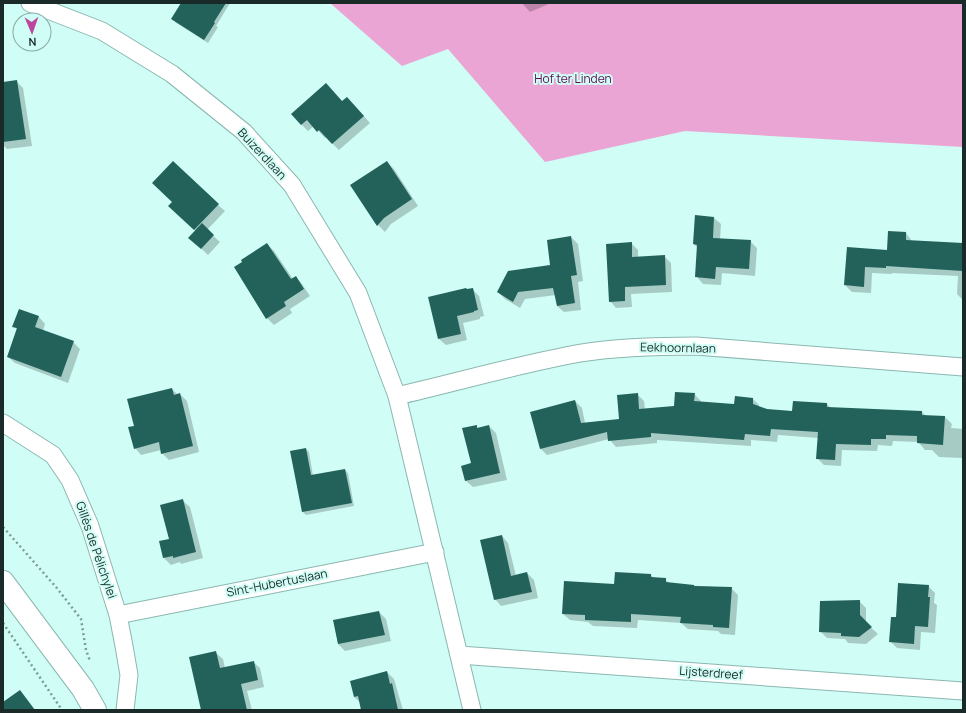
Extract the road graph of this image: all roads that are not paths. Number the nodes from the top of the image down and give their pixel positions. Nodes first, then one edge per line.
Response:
1 (30, 3) edge
2 (963, 367) edge
3 (397, 396) junction
4 (3, 423) edge
5 (435, 552) junction
6 (3, 582) edge
7 (118, 615) junction
8 (459, 655) junction
9 (963, 691) edge
10 (95, 710) edge
11 (125, 710) edge
12 (472, 710) edge

1 - 3 street, Buizerdlaan
2 - 3 street, Eekhoornlaan
3 - 5 street
4 - 7 street, Gillès de Pélichylei
5 - 7 street, Sint-Hubertuslaan
5 - 8 street
6 - 10 main road
7 - 11 street, Gillès de Pélichylei
8 - 9 street, Lijsterdreef
8 - 12 street

